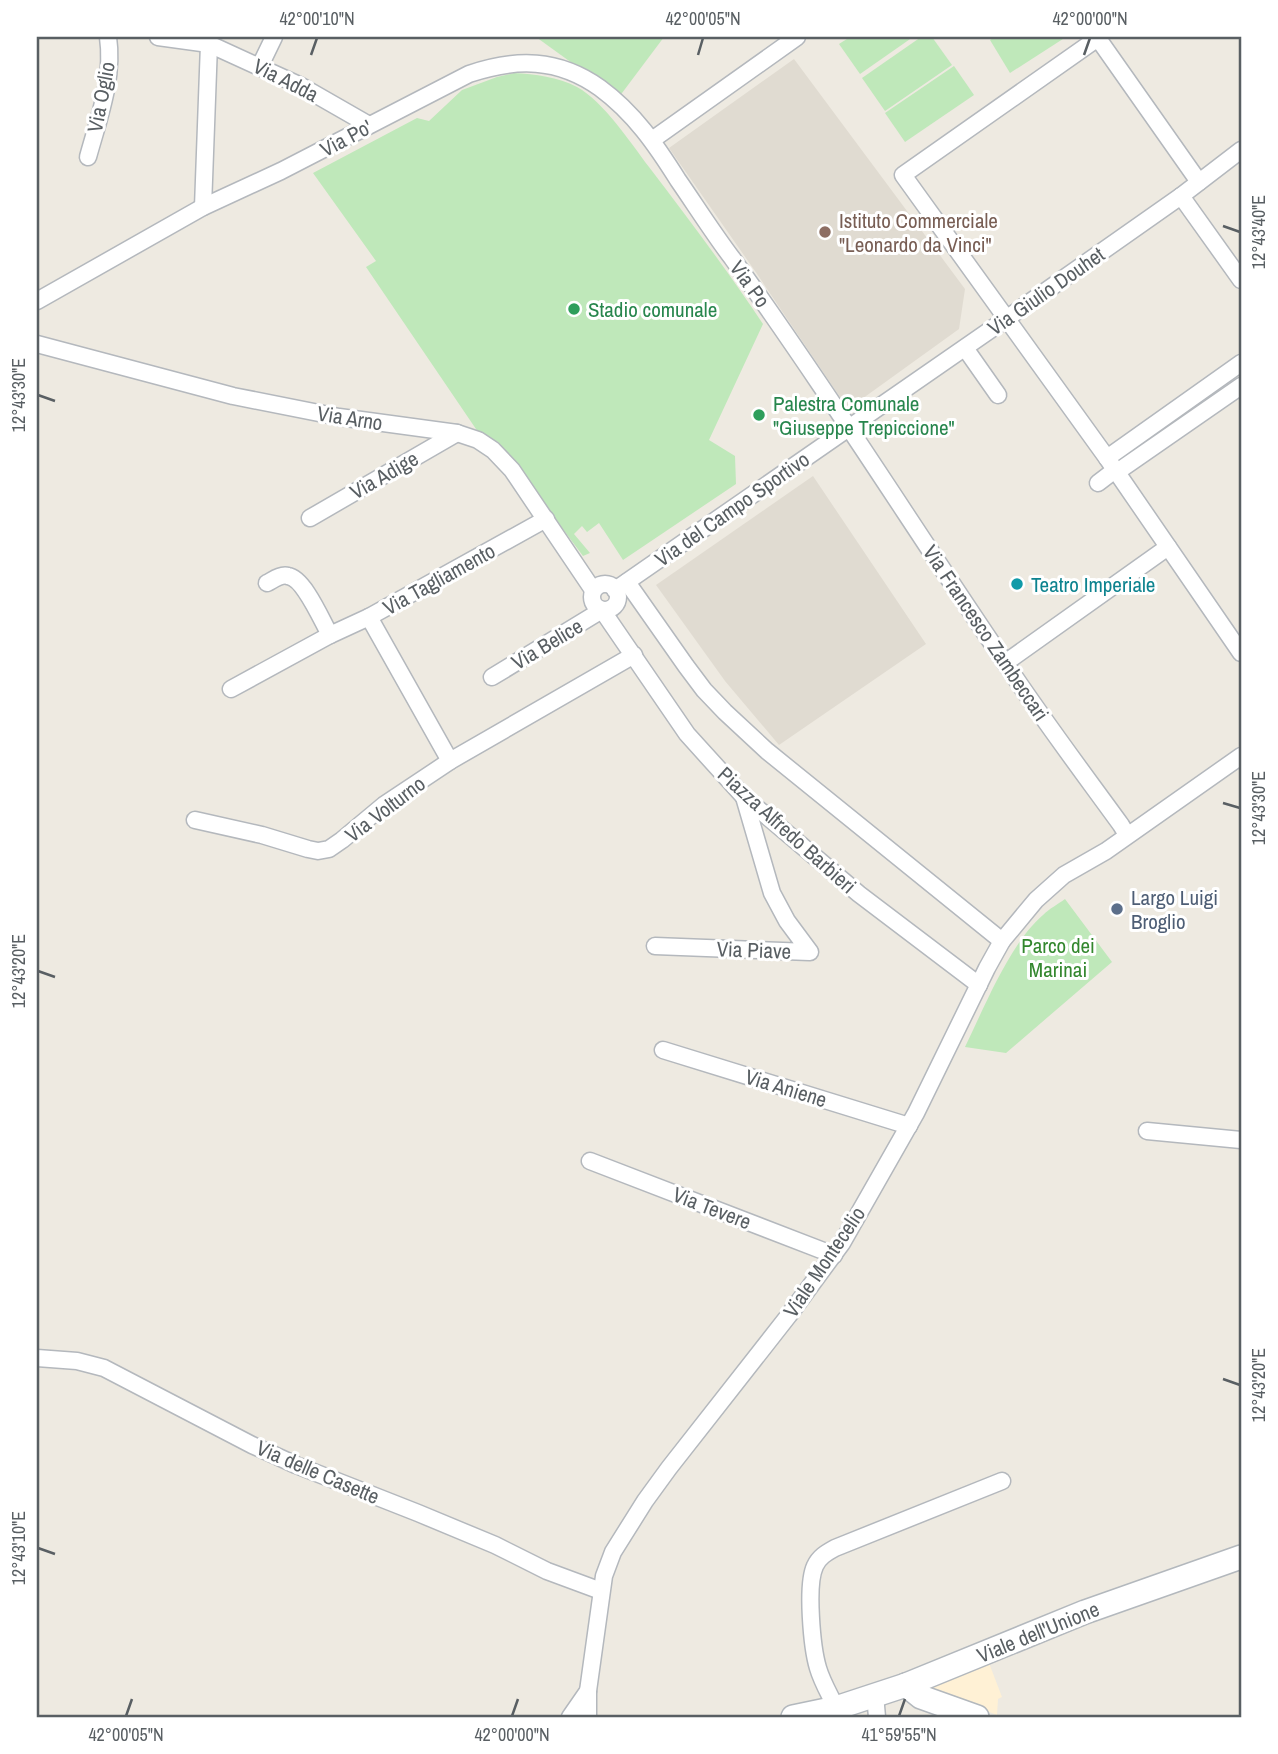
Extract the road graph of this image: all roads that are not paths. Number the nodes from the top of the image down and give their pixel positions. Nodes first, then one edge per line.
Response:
1 (108, 37) edge
2 (158, 37) edge
3 (274, 37) edge
4 (797, 37) edge
5 (1098, 38) edge
6 (209, 44) junction
7 (260, 66) junction
8 (369, 125) junction
9 (652, 140) junction
10 (1241, 150) edge
11 (88, 157) dead end
12 (1199, 182) junction
13 (1181, 196) junction
14 (203, 207) junction
15 (1241, 280) edge
16 (37, 301) edge
17 (1006, 319) junction
18 (37, 344) edge
19 (965, 348) junction
20 (1241, 363) edge
21 (1241, 386) edge
22 (998, 395) dead end
23 (848, 429) junction
24 (457, 433) junction
25 (1113, 466) junction
26 (1098, 483) dead end
27 (310, 518) dead end
28 (546, 519) junction
29 (1167, 547) junction
30 (267, 583) dead end
31 (621, 586) junction
32 (593, 590) junction
33 (602, 611) junction
34 (369, 617) junction
35 (330, 635) junction
36 (1241, 653) edge
37 (634, 655) junction
38 (1005, 663) junction
39 (492, 677) dead end
40 (231, 689) dead end
41 (1241, 756) edge
42 (450, 761) junction
43 (744, 797) junction
44 (195, 820) dead end
45 (1127, 835) junction
46 (1002, 941) junction
47 (655, 946) dead end
48 (979, 985) junction
49 (663, 1050) dead end
50 (909, 1126) junction
51 (1147, 1131) dead end
52 (1241, 1140) edge
53 (590, 1161) dead end
54 (834, 1255) junction
55 (37, 1358) edge
56 (1002, 1481) dead end
57 (1241, 1557) edge
58 (601, 1591) junction
59 (906, 1685) junction
60 (876, 1706) edge
61 (836, 1708) junction
62 (580, 1714) edge
63 (793, 1717) edge
64 (977, 1717) edge

1 - 11 street, Via Oglio
2 - 6 street, Via Adda
3 - 7 street
4 - 9 street
5 - 12 street
5 - 17 street
6 - 7 street, Via Adda
6 - 14 street
7 - 8 street, Via Adda
8 - 9 street, Via Po'
8 - 14 street, Via Po'
9 - 23 street, Via Po
10 - 12 street, Via Giulio Douhet
12 - 13 street, Via Giulio Douhet
13 - 15 street
13 - 17 street, Via Giulio Douhet
14 - 16 street, Via Po'
17 - 19 street, Via Giulio Douhet
17 - 25 street
18 - 24 street, Via Arno
19 - 22 street
19 - 23 street, Via Giulio Douhet
20 - 25 street
21 - 25 street
23 - 31 street, Via del Campo Sportivo
23 - 38 street, Via Francesco Zambeccari
24 - 27 street, Via Adige
24 - 28 street, Via Arno
25 - 26 street
25 - 29 street
28 - 32 street, Via Arno
28 - 34 street, Via Tagliamento
29 - 36 street
29 - 38 street
30 - 35 street
31 - 32 street
31 - 33 street
31 - 46 street
32 - 33 street
33 - 37 street, Piazza Alfredo Barbieri
33 - 39 street, Via Belice
34 - 35 street, Via Tagliamento
34 - 42 street
35 - 40 street, Via Tagliamento
37 - 42 street, Via Volturno
37 - 43 street, Piazza Alfredo Barbieri
38 - 45 street, Via Francesco Zambeccari
41 - 45 street, Viale Montecelio
42 - 44 street, Via Volturno
43 - 47 street, Via Piave
43 - 48 street, Piazza Alfredo Barbieri
45 - 46 street, Viale Montecelio
46 - 48 street, Viale Montecelio
48 - 50 street, Viale Montecelio
49 - 50 street, Via Aniene
50 - 54 street, Viale Montecelio
51 - 52 street
53 - 54 street, Via Tevere
54 - 58 street, Viale Montecelio
55 - 58 street, Via delle Casette
56 - 61 street
57 - 59 main road, Viale dell'Unione
58 - 62 street, Viale Montecelio
59 - 60 main road, Viale dell'Unione
59 - 64 main road
60 - 61 main road, Viale dell'Unione
61 - 63 main road, Viale dell'Unione

